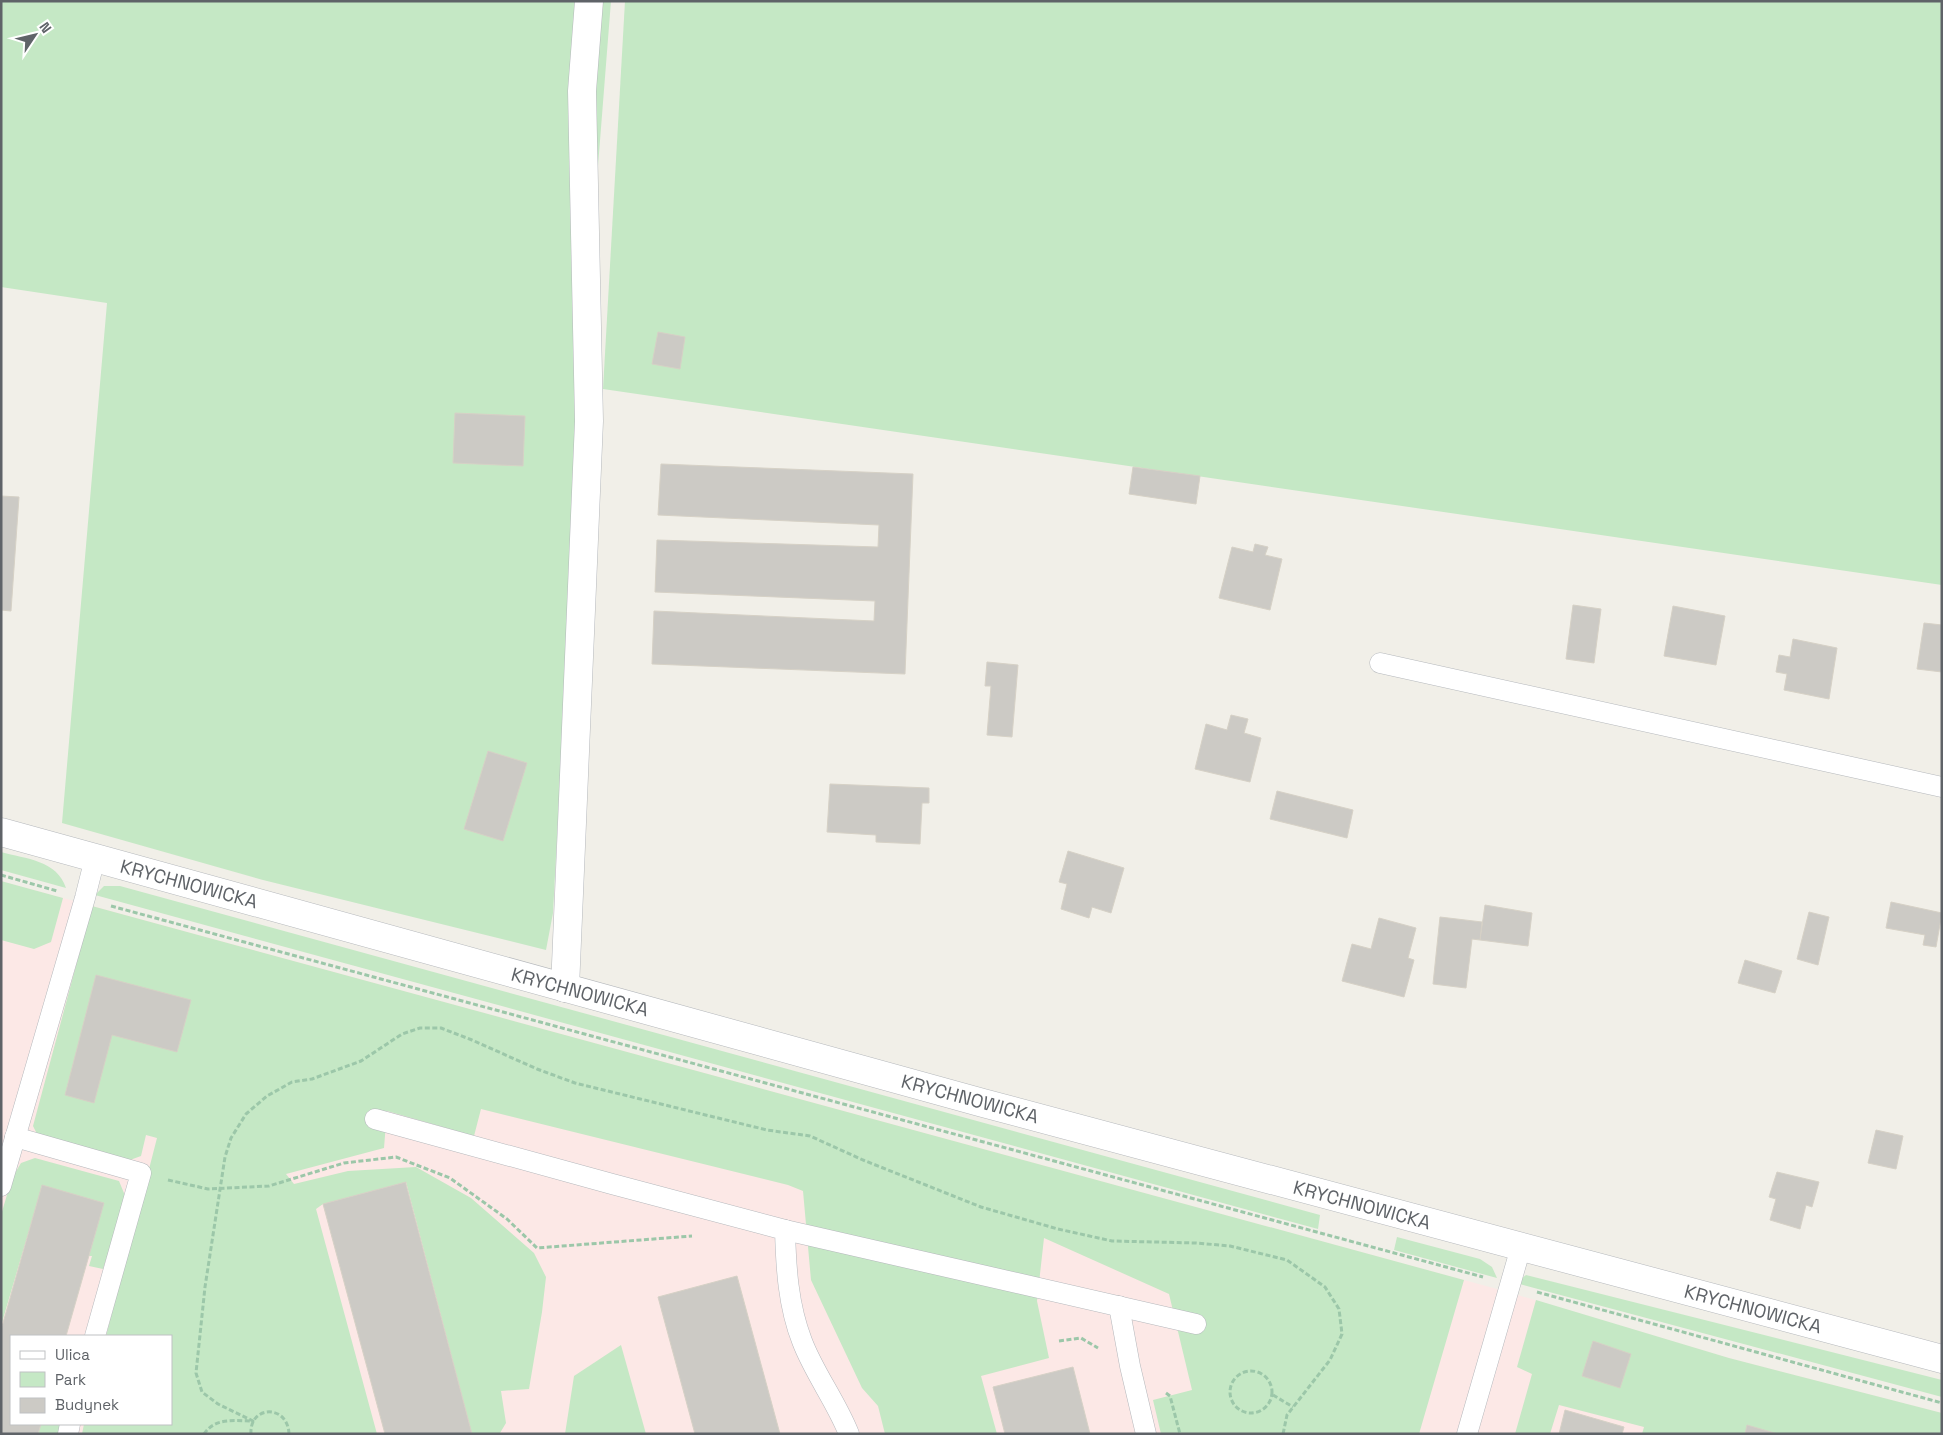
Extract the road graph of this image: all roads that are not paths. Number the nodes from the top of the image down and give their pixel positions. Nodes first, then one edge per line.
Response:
1 (588, 1) edge
2 (1380, 663) dead end
3 (1942, 787) edge
4 (1, 832) edge
5 (95, 858) junction
6 (565, 988) junction
7 (375, 1119) dead end
8 (16, 1137) junction
9 (1, 1186) edge
10 (785, 1230) junction
11 (1521, 1247) junction
12 (1119, 1306) junction
13 (1196, 1324) dead end
14 (95, 1335) edge
15 (1942, 1359) edge
16 (849, 1434) edge
17 (1146, 1434) edge
18 (1467, 1434) edge

1 - 6 street
2 - 3 lane
4 - 5 street, KRYCHNOWICKA
5 - 6 street, KRYCHNOWICKA
5 - 8 lane
6 - 11 street, KRYCHNOWICKA
7 - 10 lane
8 - 9 lane
8 - 14 lane
10 - 12 lane
10 - 16 lane
11 - 15 street, KRYCHNOWICKA
11 - 18 lane
12 - 13 lane
12 - 17 lane

